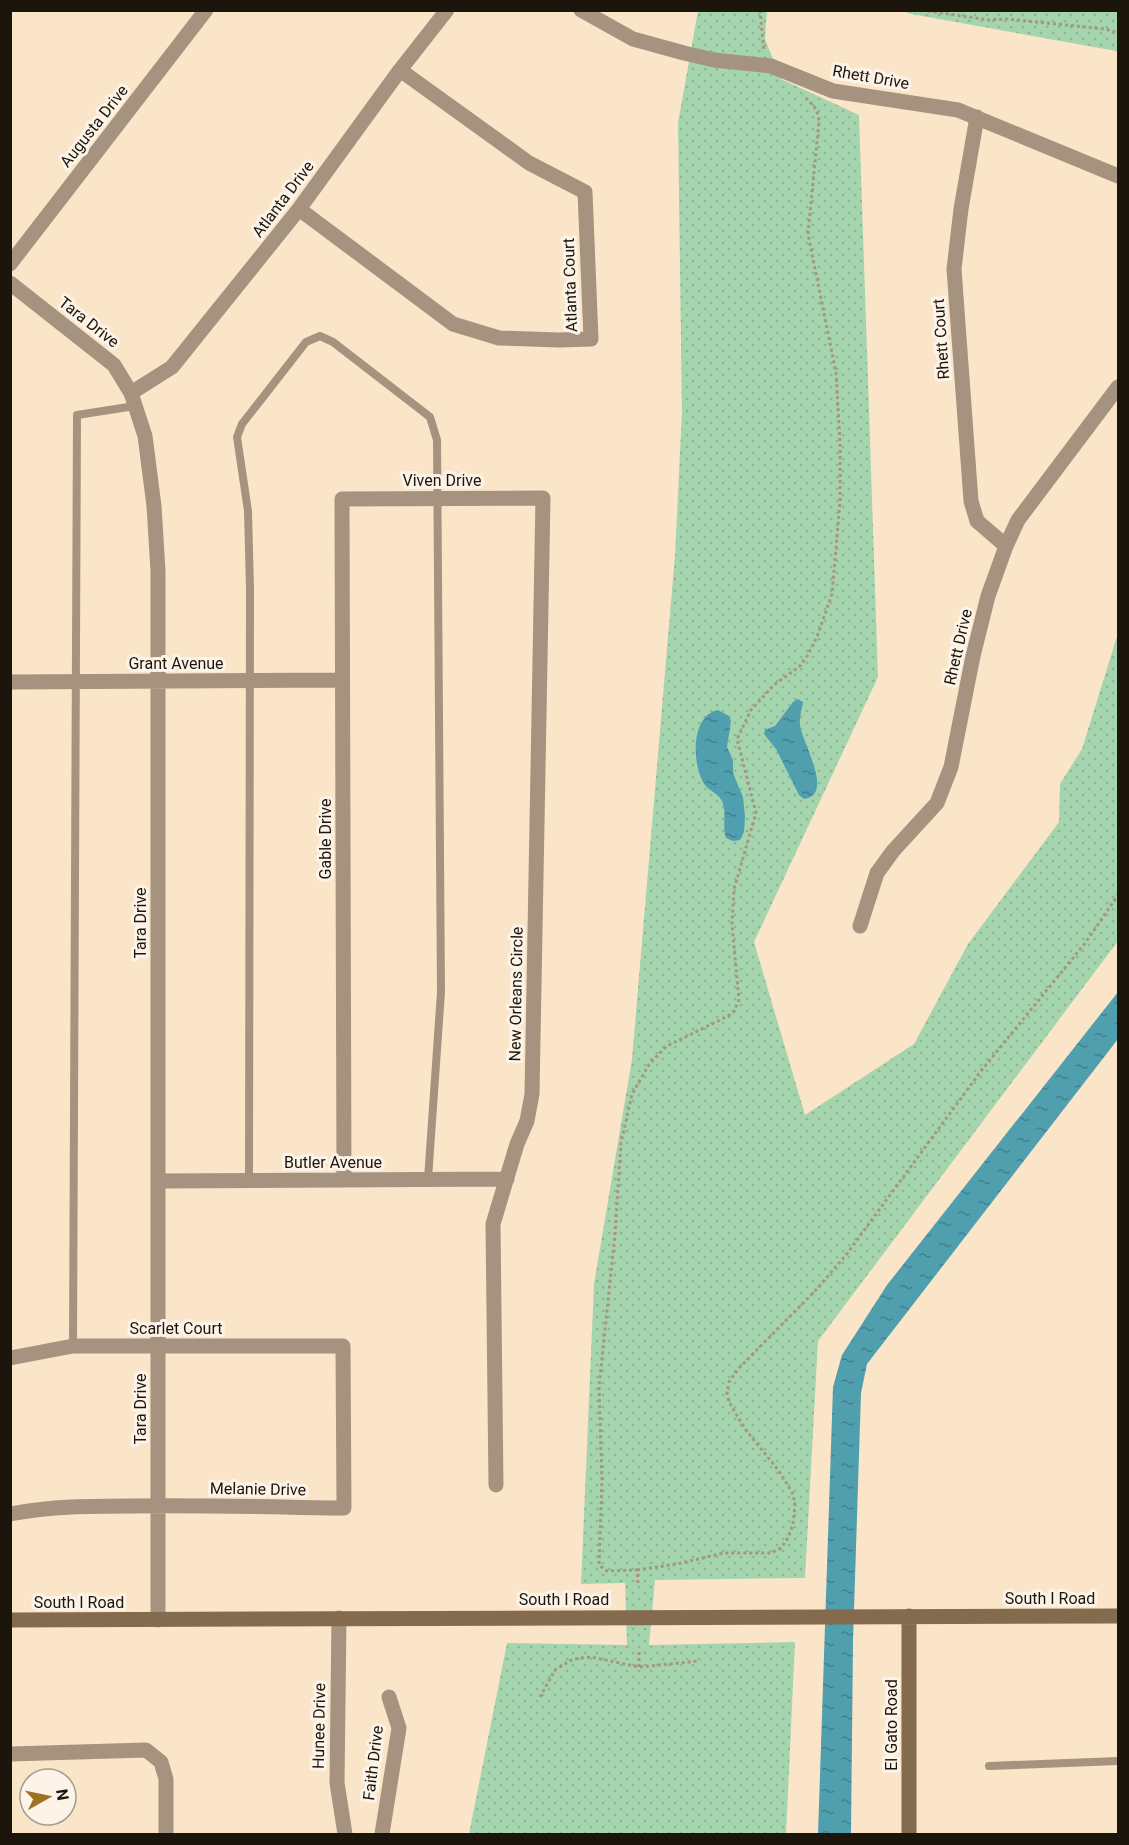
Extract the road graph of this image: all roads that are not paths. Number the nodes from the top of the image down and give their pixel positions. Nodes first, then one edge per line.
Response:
1 (206, 10) edge
2 (447, 10) edge
3 (581, 10) edge
4 (400, 70) junction
5 (977, 117) junction
6 (1119, 176) edge
7 (300, 209) junction
8 (10, 264) edge
9 (10, 283) edge
10 (1119, 387) edge
11 (133, 400) junction
12 (437, 498) junction
13 (543, 498) joint
14 (342, 499) joint
15 (1006, 546) junction
16 (248, 680) junction
17 (342, 680) junction
18 (76, 681) junction
19 (158, 681) junction
20 (10, 682) edge
21 (860, 926) dead end
22 (428, 1179) junction
23 (507, 1179) junction
24 (249, 1180) junction
25 (344, 1180) junction
26 (159, 1181) junction
27 (73, 1346) junction
28 (159, 1346) junction
29 (343, 1346) joint
30 (10, 1358) edge
31 (496, 1485) dead end
32 (158, 1506) junction
33 (10, 1514) edge
34 (1119, 1616) edge
35 (909, 1617) junction
36 (339, 1618) junction
37 (10, 1620) edge
38 (158, 1620) junction
39 (389, 1697) dead end
40 (10, 1754) edge
41 (1119, 1761) edge
42 (989, 1766) dead end
43 (166, 1834) edge
44 (345, 1834) edge
45 (382, 1834) edge
46 (909, 1834) edge

1 - 8 street, Augusta Drive
2 - 4 street, Atlanta Drive
3 - 5 street, Rhett Drive
4 - 7 street, Atlanta Drive
4 - 7 street, Atlanta Court
5 - 6 street, Rhett Drive
5 - 15 street, Rhett Court
7 - 11 street, Atlanta Drive
9 - 11 street, Tara Drive
10 - 15 street, Rhett Drive
11 - 18 lane
11 - 19 street, Tara Drive
12 - 13 street, Viven Drive
12 - 14 street, Viven Drive
12 - 16 lane
12 - 22 lane
13 - 23 street, New Orleans Circle
14 - 17 street, Gable Drive
15 - 21 street, Rhett Drive
16 - 17 street, Grant Avenue
16 - 19 street, Grant Avenue
16 - 24 lane
17 - 25 street, Gable Drive
18 - 19 street, Grant Avenue
18 - 20 street, Grant Avenue
18 - 27 lane
19 - 26 street, Tara Drive
22 - 23 street, Butler Avenue
22 - 25 street, Butler Avenue
23 - 31 street, New Orleans Circle
24 - 25 street, Butler Avenue
24 - 26 street, Butler Avenue
26 - 28 street, Tara Drive
27 - 28 street, Scarlet Court
27 - 30 street, Scarlet Court
28 - 29 street, Scarlet Court
28 - 32 street, Tara Drive
29 - 32 street, Melanie Drive
32 - 33 street, Melanie Drive
32 - 38 street, Tara Drive
34 - 35 main road, South I Road
35 - 36 main road, South I Road
35 - 46 main road, El Gato Road
36 - 38 main road, South I Road
36 - 44 street, Hunee Drive
37 - 38 main road, South I Road
39 - 45 street, Faith Drive
40 - 43 street
41 - 42 lane

